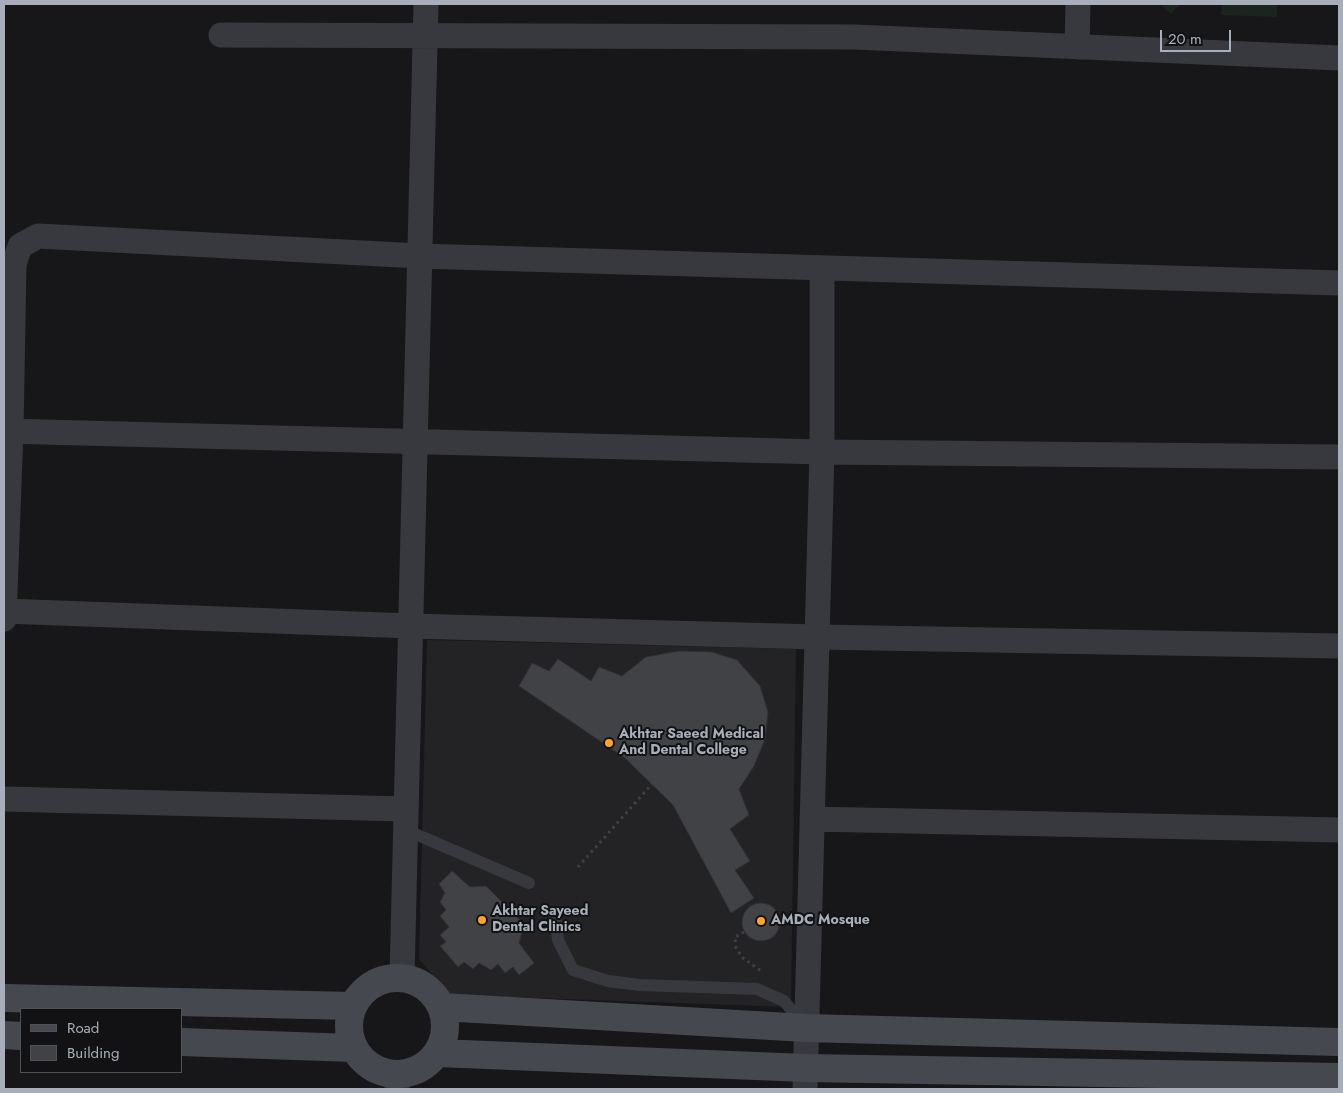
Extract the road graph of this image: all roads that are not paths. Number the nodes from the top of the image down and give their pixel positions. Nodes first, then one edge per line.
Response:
1 (426, 4) edge
2 (1078, 4) edge
3 (221, 35) dead end
4 (425, 36) junction
5 (1077, 47) junction
6 (1339, 58) edge
7 (420, 256) junction
8 (822, 268) junction
9 (1339, 283) edge
10 (8, 431) edge
11 (415, 440) junction
12 (822, 452) junction
13 (1339, 457) edge
14 (4, 611) edge
15 (4, 619) edge
16 (411, 626) junction
17 (817, 636) junction
18 (1339, 646) edge
19 (4, 798) edge
20 (406, 819) junction
21 (812, 819) junction
22 (1339, 830) edge
23 (529, 883) dead end
24 (555, 913) dead end
25 (402, 977) junction
26 (4, 998) edge
27 (352, 1006) junction
28 (442, 1007) junction
29 (806, 1028) junction
30 (4, 1035) edge
31 (20, 1036) edge
32 (182, 1042) edge
33 (1339, 1042) edge
34 (354, 1048) junction
35 (438, 1053) junction
36 (1339, 1077) edge
37 (805, 1079) edge
38 (397, 1082) edge

1 - 4 street
2 - 5 street
3 - 4 street
4 - 5 street
4 - 7 street
5 - 6 street
7 - 8 street
7 - 10 street
7 - 11 street
8 - 9 street
8 - 12 street
10 - 11 street
10 - 14 street
11 - 12 street
11 - 16 street
12 - 13 street
12 - 17 street
14 - 15 street
14 - 16 street
16 - 17 street
16 - 20 street
17 - 18 street
17 - 21 street
19 - 20 street
20 - 23 lane
20 - 25 street
21 - 22 street
21 - 29 street
24 - 29 lane
25 - 27 street
25 - 28 street
26 - 27 street
27 - 34 street
28 - 29 street
28 - 35 street
29 - 33 street
29 - 37 street
30 - 31 street
32 - 34 street
34 - 38 street
35 - 37 street
35 - 38 street
36 - 37 street

